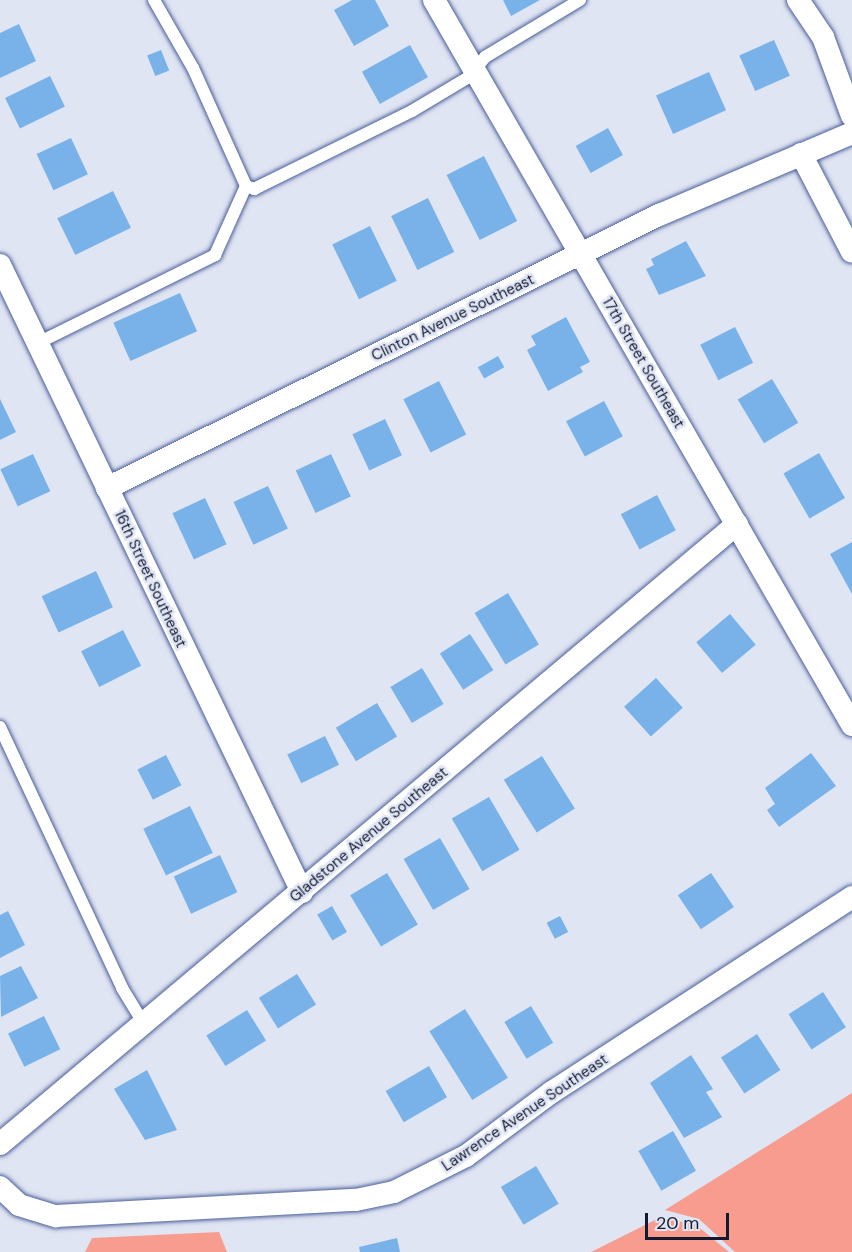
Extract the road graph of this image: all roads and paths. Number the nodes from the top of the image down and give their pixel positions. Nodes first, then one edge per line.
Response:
1 (154, 0) edge
2 (434, 0) edge
3 (580, 0) edge
4 (798, 0) edge
5 (475, 71) junction
6 (852, 116) edge
7 (852, 133) edge
8 (801, 154) junction
9 (246, 186) junction
10 (852, 252) edge
11 (580, 255) junction
12 (0, 265) edge
13 (38, 343) junction
14 (107, 488) junction
15 (737, 524) junction
16 (852, 725) edge
17 (0, 728) edge
18 (302, 892) junction
19 (852, 897) edge
20 (144, 1024) junction
21 (0, 1144) edge
22 (0, 1187) edge

1 - 9 lane
2 - 5 street, 17th Street Southeast
3 - 5 lane
4 - 6 street
5 - 9 lane
5 - 11 street, 17th Street Southeast
7 - 8 street, Clinton Avenue Southeast
8 - 10 street
8 - 11 street, Clinton Avenue Southeast
9 - 13 lane
11 - 14 street, Clinton Avenue Southeast
11 - 15 street, 17th Street Southeast
12 - 13 street, 16th Street Southeast
13 - 14 street, 16th Street Southeast
14 - 18 street, 16th Street Southeast
15 - 16 street, 17th Street Southeast
15 - 18 street, Gladstone Avenue Southeast
17 - 20 lane
18 - 20 street, Gladstone Avenue Southeast
19 - 22 street, Lawrence Avenue Southeast
20 - 21 street, Gladstone Avenue Southeast

